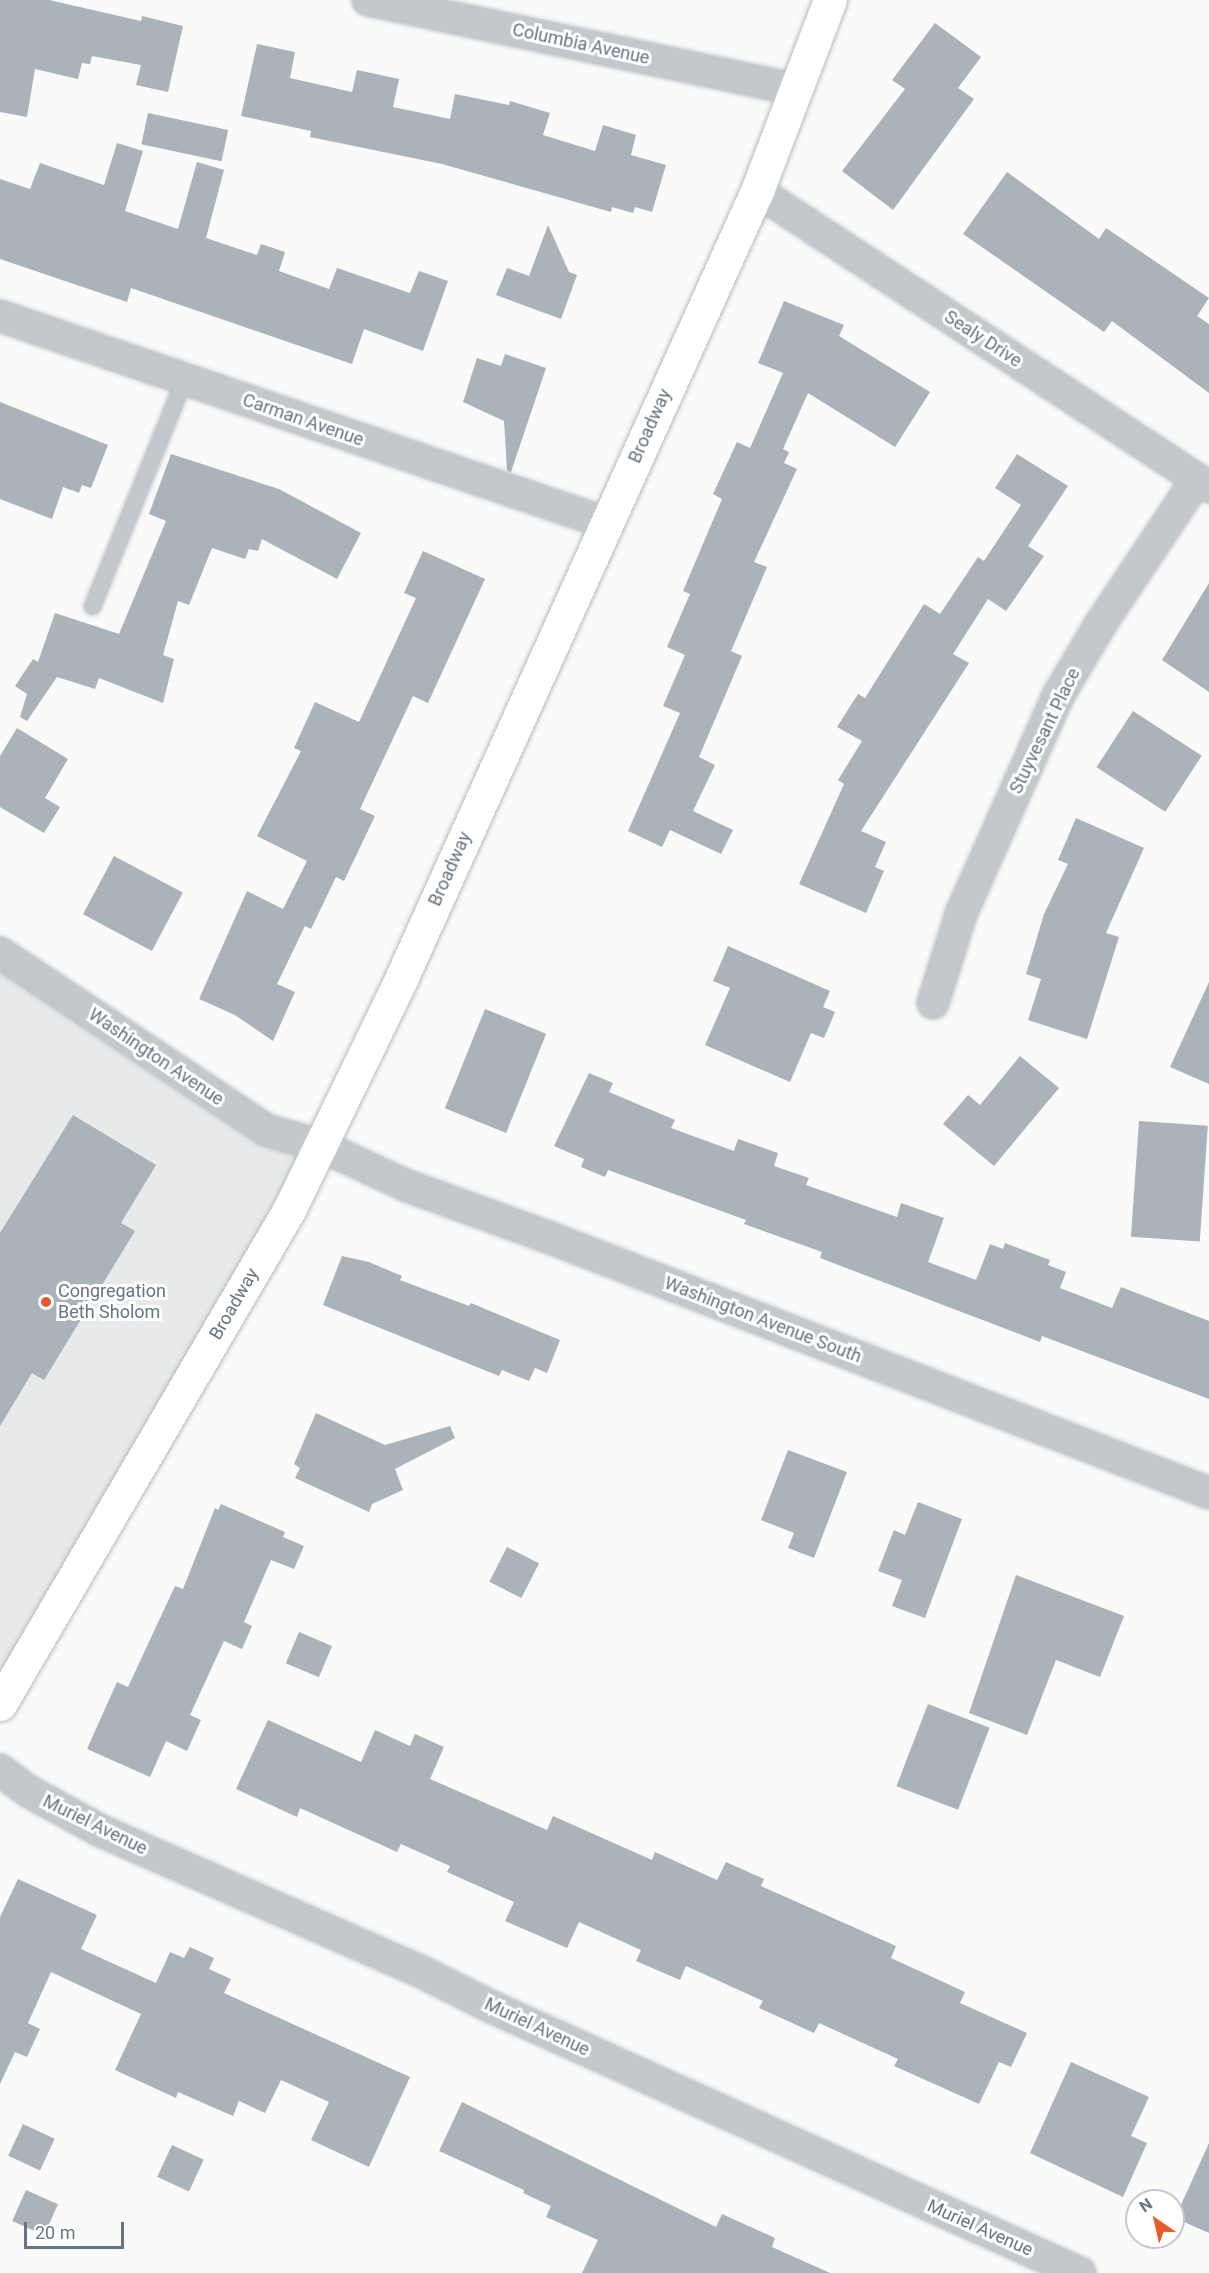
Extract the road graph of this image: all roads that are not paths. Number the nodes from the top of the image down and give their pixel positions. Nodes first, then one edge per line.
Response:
1 (368, 0) edge
2 (830, 0) edge
3 (794, 88) junction
4 (757, 191) junction
5 (0, 316) edge
6 (183, 379) junction
7 (1203, 483) edge
8 (606, 523) junction
9 (92, 606) dead end
10 (0, 953) edge
11 (933, 1003) dead end
12 (318, 1145) junction
13 (1209, 1493) edge
14 (0, 1704) edge
15 (0, 1770) edge
16 (1080, 2273) edge

1 - 3 street, Columbia Avenue
2 - 3 main road, Broadway
3 - 4 main road, Broadway
4 - 7 street, Sealy Drive
4 - 8 main road, Broadway
5 - 6 street, Carman Avenue
6 - 8 street, Carman Avenue
6 - 9 lane
7 - 11 street, Stuyvesant Place
8 - 12 main road, Broadway
10 - 12 street, Washington Avenue
12 - 13 street, Washington Avenue South
12 - 14 main road, Broadway
15 - 16 street, Muriel Avenue

